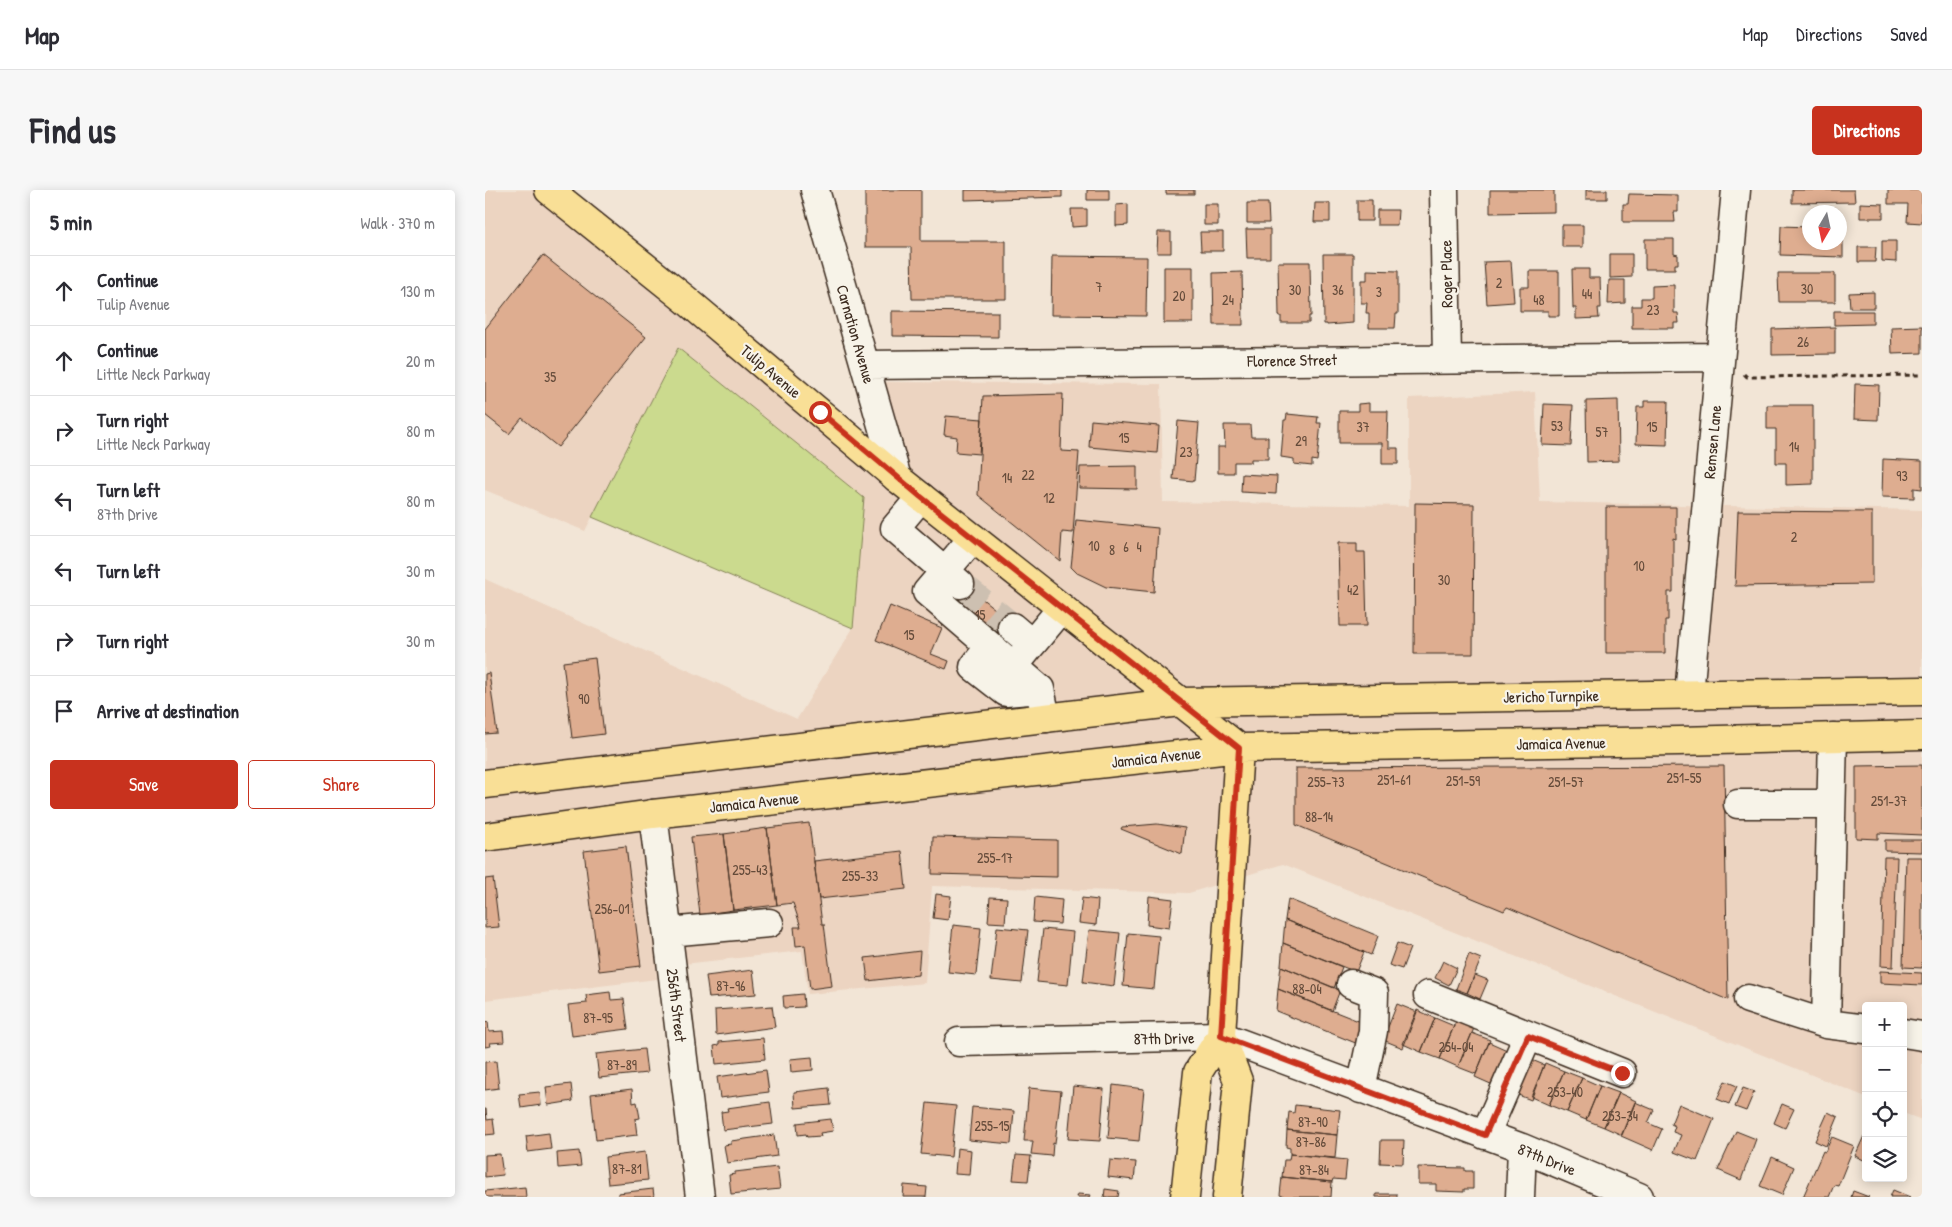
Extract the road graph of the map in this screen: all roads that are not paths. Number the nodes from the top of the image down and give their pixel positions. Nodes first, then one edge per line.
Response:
1 (549, 190) edge
2 (815, 190) edge
3 (1444, 190) edge
4 (1736, 190) edge
5 (1720, 357) junction
6 (1447, 359) junction
7 (865, 365) junction
8 (897, 478) junction
9 (921, 497) junction
10 (973, 538) junction
11 (952, 578) junction
12 (1062, 608) junction
13 (990, 646) junction
14 (1013, 666) junction
15 (1041, 689) junction
16 (1922, 691) edge
17 (1689, 694) junction
18 (1181, 702) junction
19 (1046, 718) junction
20 (1922, 734) edge
21 (1833, 737) junction
22 (1239, 748) junction
23 (485, 784) edge
24 (1739, 804) dead end
25 (1831, 804) junction
26 (653, 814) junction
27 (485, 837) edge
28 (769, 923) dead end
29 (668, 932) junction
30 (1351, 984) dead end
31 (1428, 995) dead end
32 (1748, 999) dead end
33 (1826, 1024) junction
34 (1862, 1028) edge
35 (1907, 1034) edge
36 (1221, 1036) junction
37 (1528, 1036) junction
38 (1922, 1036) edge
39 (959, 1042) dead end
40 (1622, 1073) dead end
41 (1361, 1088) junction
42 (1485, 1135) junction
43 (1521, 1148) junction
44 (700, 1197) edge
45 (1185, 1197) edge
46 (1227, 1197) edge
47 (1520, 1197) edge
48 (1639, 1197) edge

1 - 8 main road, Tulip Avenue
2 - 7 street, Carnation Avenue
3 - 6 street, Roger Place
4 - 5 street, Remsen Lane
5 - 6 street, Florence Street
5 - 17 street, Remsen Lane
6 - 7 street, Florence Street
7 - 8 street, Carnation Avenue
8 - 9 main road, Tulip Avenue
9 - 10 main road, Tulip Avenue
9 - 11 street
10 - 11 street
10 - 12 main road, Tulip Avenue
11 - 13 street
12 - 14 street
12 - 18 main road, Tulip Avenue
13 - 14 street
13 - 15 street
14 - 15 street
15 - 19 street
16 - 17 main road, Jericho Turnpike
17 - 18 main road, Jericho Turnpike
18 - 19 main road
18 - 22 main road, Tulip Avenue
19 - 23 main road
20 - 21 main road, Jamaica Avenue
21 - 22 main road, Jamaica Avenue
21 - 25 street
22 - 26 main road, Jamaica Avenue
22 - 36 main road
24 - 25 street
25 - 33 street
26 - 27 main road, Jamaica Avenue
26 - 29 street, 256th Street
28 - 29 street
29 - 44 street, 256th Street
30 - 41 street
31 - 37 street
32 - 33 street
33 - 34 street
35 - 38 street
36 - 39 street, 87th Drive
36 - 41 street, 87th Drive
36 - 45 main road
36 - 46 main road
37 - 40 street
37 - 42 street
41 - 42 street, 87th Drive
42 - 43 street, 87th Drive
43 - 47 street
43 - 48 street, 87th Drive

